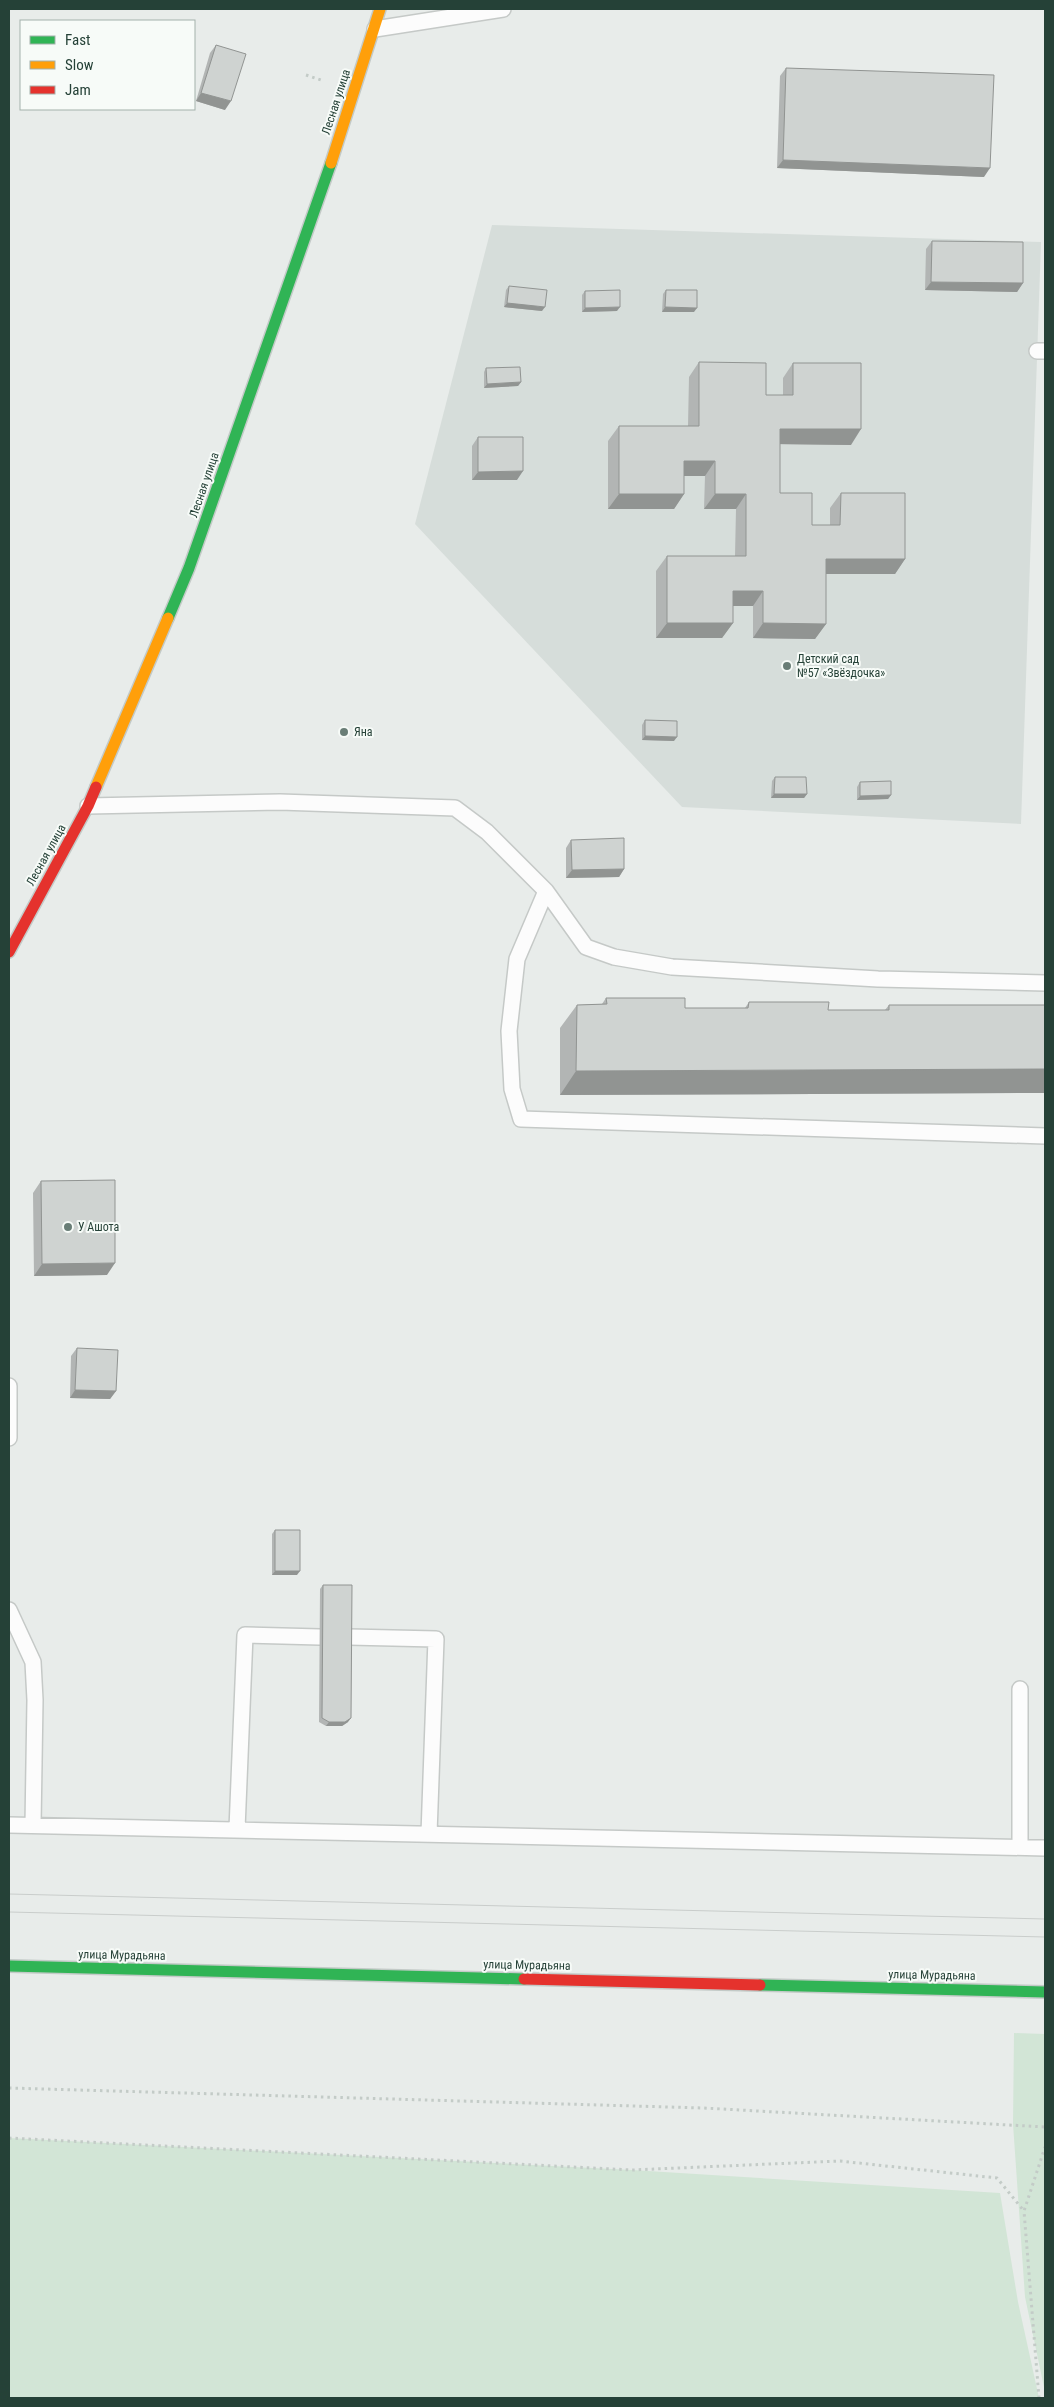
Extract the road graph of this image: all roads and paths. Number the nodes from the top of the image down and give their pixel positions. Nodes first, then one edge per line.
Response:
1 (380, 9) edge
2 (503, 9) edge
3 (375, 29) junction
4 (88, 806) junction
5 (546, 891) junction
6 (9, 952) edge
7 (1045, 983) edge
8 (1045, 1136) edge
9 (9, 1386) edge
10 (9, 1438) edge
11 (9, 1610) edge
12 (320, 1637) dead end
13 (349, 1638) edge
14 (1020, 1689) dead end
15 (9, 1825) edge
16 (33, 1825) junction
17 (237, 1829) junction
18 (429, 1834) junction
19 (1020, 1847) junction
20 (1045, 1848) edge
21 (9, 1966) edge
22 (1045, 1992) edge
23 (9, 2088) edge
24 (1045, 2127) edge
25 (9, 2138) edge
26 (1045, 2147) edge
27 (1024, 2211) junction
28 (1039, 2398) edge

1 - 3 main road, Лесная улица
2 - 3 lane
3 - 4 main road, Лесная улица
4 - 5 lane
4 - 6 main road, Лесная улица
5 - 7 lane
5 - 8 lane
9 - 10 lane
11 - 16 lane
12 - 17 lane
13 - 18 lane
14 - 19 lane
15 - 16 lane
16 - 17 lane
17 - 18 lane
18 - 19 lane
19 - 20 lane
21 - 22 main road, улица Мурадьяна
23 - 24 path
25 - 27 path
26 - 27 path
27 - 28 path

